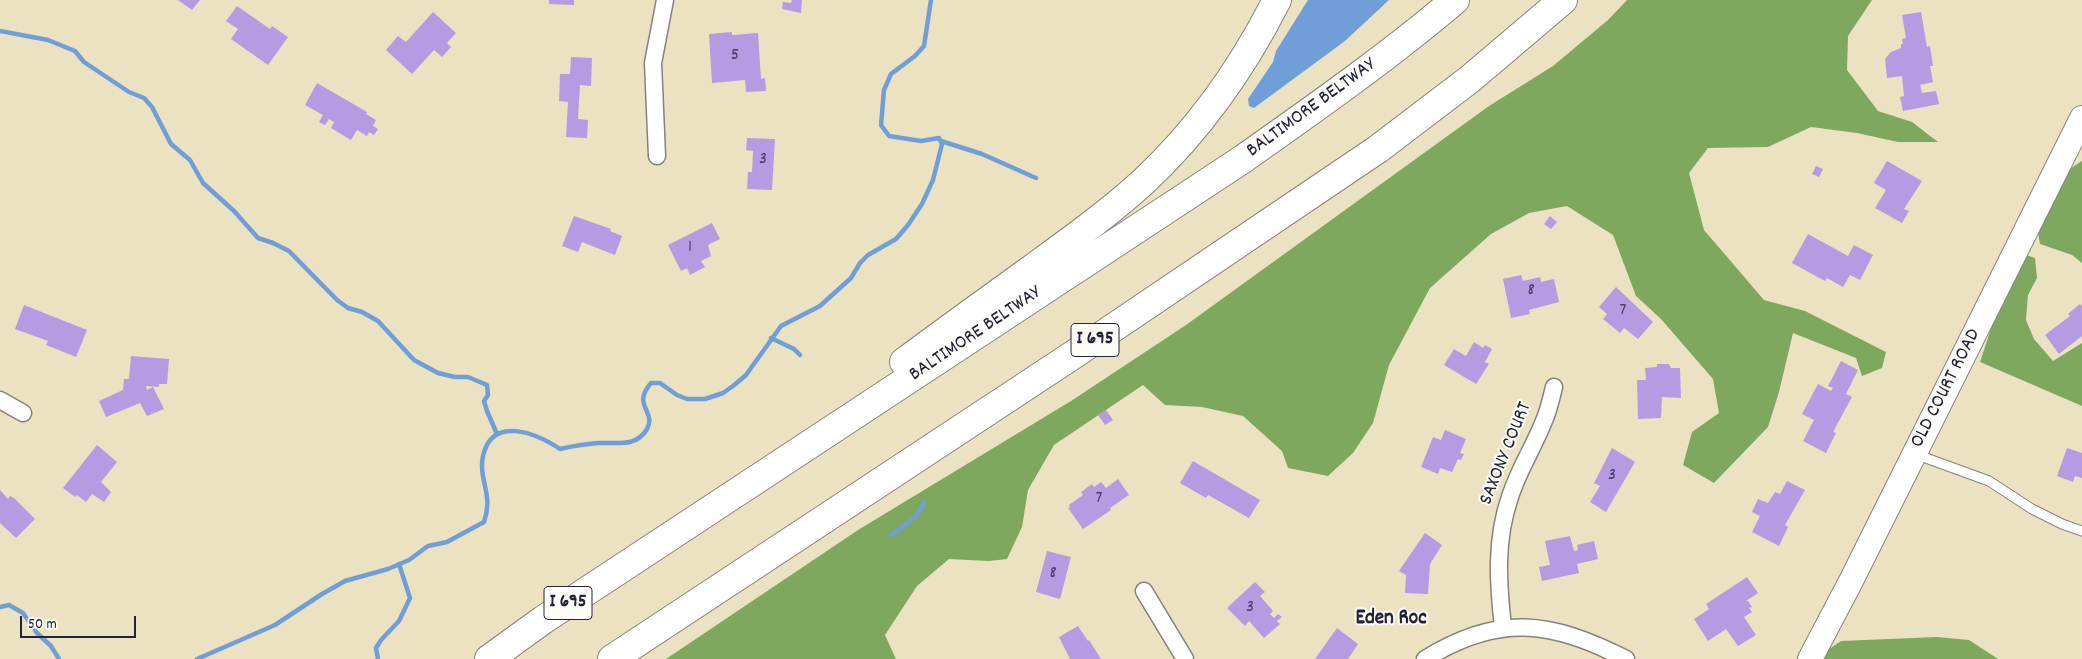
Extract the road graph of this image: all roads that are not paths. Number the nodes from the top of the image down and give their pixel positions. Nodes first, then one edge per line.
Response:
1 (665, 0) edge
2 (1277, 0) edge
3 (1455, 0) edge
4 (1563, 0) edge
5 (2082, 118) edge
6 (657, 156) dead end
7 (1554, 387) dead end
8 (0, 400) edge
9 (22, 413) dead end
10 (1914, 454) junction
11 (2082, 531) edge
12 (650, 550) junction
13 (1144, 591) dead end
14 (1503, 627) junction
15 (488, 659) edge
16 (612, 659) edge
17 (1185, 659) edge
18 (1425, 659) edge
19 (1626, 659) edge
20 (1810, 659) edge

1 - 6 street
2 - 12 highway
3 - 12 highway, BALTIMORE BELTWAY / I 695
4 - 16 highway, I 695
5 - 10 main road, OLD COURT ROAD
7 - 14 street, SAXONY COURT
8 - 9 street
10 - 11 lane
10 - 20 main road, OLD COURT ROAD
12 - 15 highway, BALTIMORE BELTWAY / I 695
13 - 17 street
14 - 18 street
14 - 19 street

